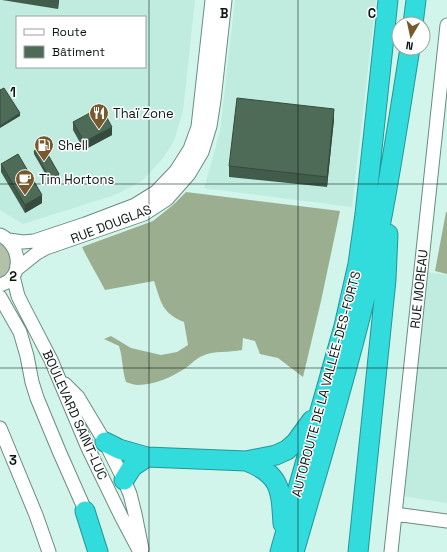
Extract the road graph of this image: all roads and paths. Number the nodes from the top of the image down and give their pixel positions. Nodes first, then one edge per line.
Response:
1 (212, 0) edge
2 (225, 0) edge
3 (388, 0) edge
4 (416, 0) edge
5 (414, 16) edge
6 (447, 25) edge
7 (409, 56) edge
8 (390, 166) junction
9 (5, 237) edge
10 (15, 273) junction
11 (0, 286) edge
12 (0, 297) edge
13 (61, 380) junction
14 (322, 404) junction
15 (0, 428) edge
16 (104, 442) junction
17 (147, 457) junction
18 (246, 461) junction
19 (124, 480) junction
20 (85, 511) junction
21 (395, 514) junction
22 (447, 521) edge
23 (286, 547) edge
24 (49, 552) edge
25 (98, 552) edge
26 (107, 552) edge
27 (142, 552) edge
28 (358, 552) edge
29 (390, 552) edge

1 - 9 street, RUE DOUGLAS
2 - 10 street, RUE DOUGLAS
3 - 14 highway, AUTOROUTE DE LA VALLÉE-DES-FORTS
4 - 5 highway
6 - 21 street, RUE MOREAU
7 - 8 highway, AUTOROUTE DE LA VALLÉE-DES-FORTS
8 - 23 highway, AUTOROUTE DE LA VALLÉE-DES-FORTS
8 - 28 highway
9 - 10 street, BOULEVARD SAINT-LUC
10 - 11 street, RUE DOUGLAS
10 - 13 street, BOULEVARD SAINT-LUC
12 - 20 street, BOULEVARD SAINT-LUC
13 - 16 street
13 - 27 street, BOULEVARD SAINT-LUC
14 - 18 highway
14 - 23 highway, AUTOROUTE DE LA VALLÉE-DES-FORTS
15 - 24 street
16 - 17 highway
16 - 19 street
17 - 18 highway
17 - 19 highway
18 - 23 highway
19 - 27 street
20 - 25 highway
20 - 26 street, BOULEVARD SAINT-LUC
21 - 22 street
21 - 29 street, RUE MOREAU

